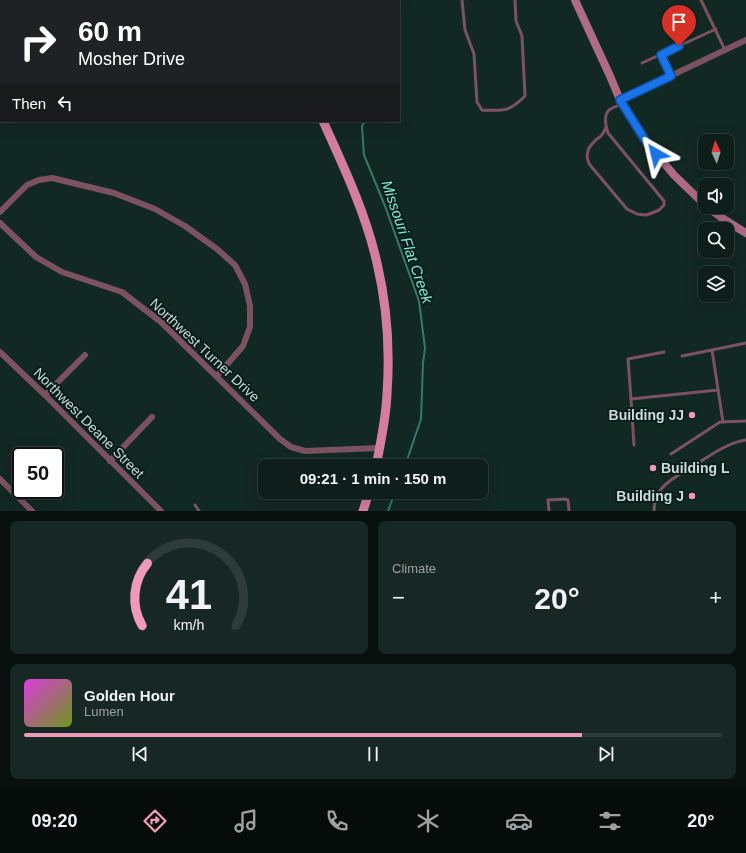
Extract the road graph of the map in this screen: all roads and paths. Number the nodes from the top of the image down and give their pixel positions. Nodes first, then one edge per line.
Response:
1 (462, 0) edge
2 (515, 0) edge
3 (575, 0) edge
4 (702, 0) edge
5 (716, 29) junction
6 (746, 40) edge
7 (725, 50) junction
8 (661, 55) junction
9 (642, 63) dead end
10 (671, 76) junction
11 (621, 101) junction
12 (323, 122) edge
13 (606, 127) junction
14 (698, 198) edge
15 (0, 212) edge
16 (717, 214) edge
17 (0, 223) edge
18 (746, 233) edge
19 (746, 343) edge
20 (712, 350) junction
21 (0, 352) edge
22 (664, 352) dead end
23 (85, 355) dead end
24 (682, 356) dead end
25 (217, 376) junction
26 (718, 390) junction
27 (45, 395) junction
28 (631, 399) junction
29 (152, 417) dead end
30 (746, 420) edge
31 (723, 422) junction
32 (746, 440) edge
33 (634, 445) dead end
34 (380, 448) junction
35 (671, 454) dead end
36 (378, 459) edge
37 (110, 461) junction
38 (0, 479) edge
39 (367, 499) edge
40 (195, 505) dead end
41 (32, 511) edge
42 (161, 511) edge
43 (199, 511) edge
44 (363, 511) edge
45 (549, 511) edge
46 (569, 511) edge
47 (654, 511) edge

1 - 2 lane
3 - 11 main road
4 - 5 lane
5 - 7 lane
5 - 8 lane
6 - 7 street
7 - 10 street
8 - 9 lane
8 - 10 lane
10 - 11 street
11 - 13 lane
11 - 14 main road
12 - 34 main road
13 - 13 lane
15 - 25 street
16 - 18 main road
17 - 25 street, Northwest Turner Drive
19 - 20 lane
20 - 24 lane
20 - 26 lane
21 - 27 street, Northwest Deane Street
22 - 28 lane
23 - 27 street
25 - 34 street, Northwest Turner Drive
26 - 28 lane
26 - 31 lane
27 - 37 street, Northwest Deane Street
28 - 33 lane
29 - 37 street
30 - 31 lane
31 - 35 lane
32 - 47 lane
34 - 36 main road
37 - 42 street, Northwest Deane Street
38 - 41 street
39 - 44 main road
40 - 43 lane
45 - 46 lane

